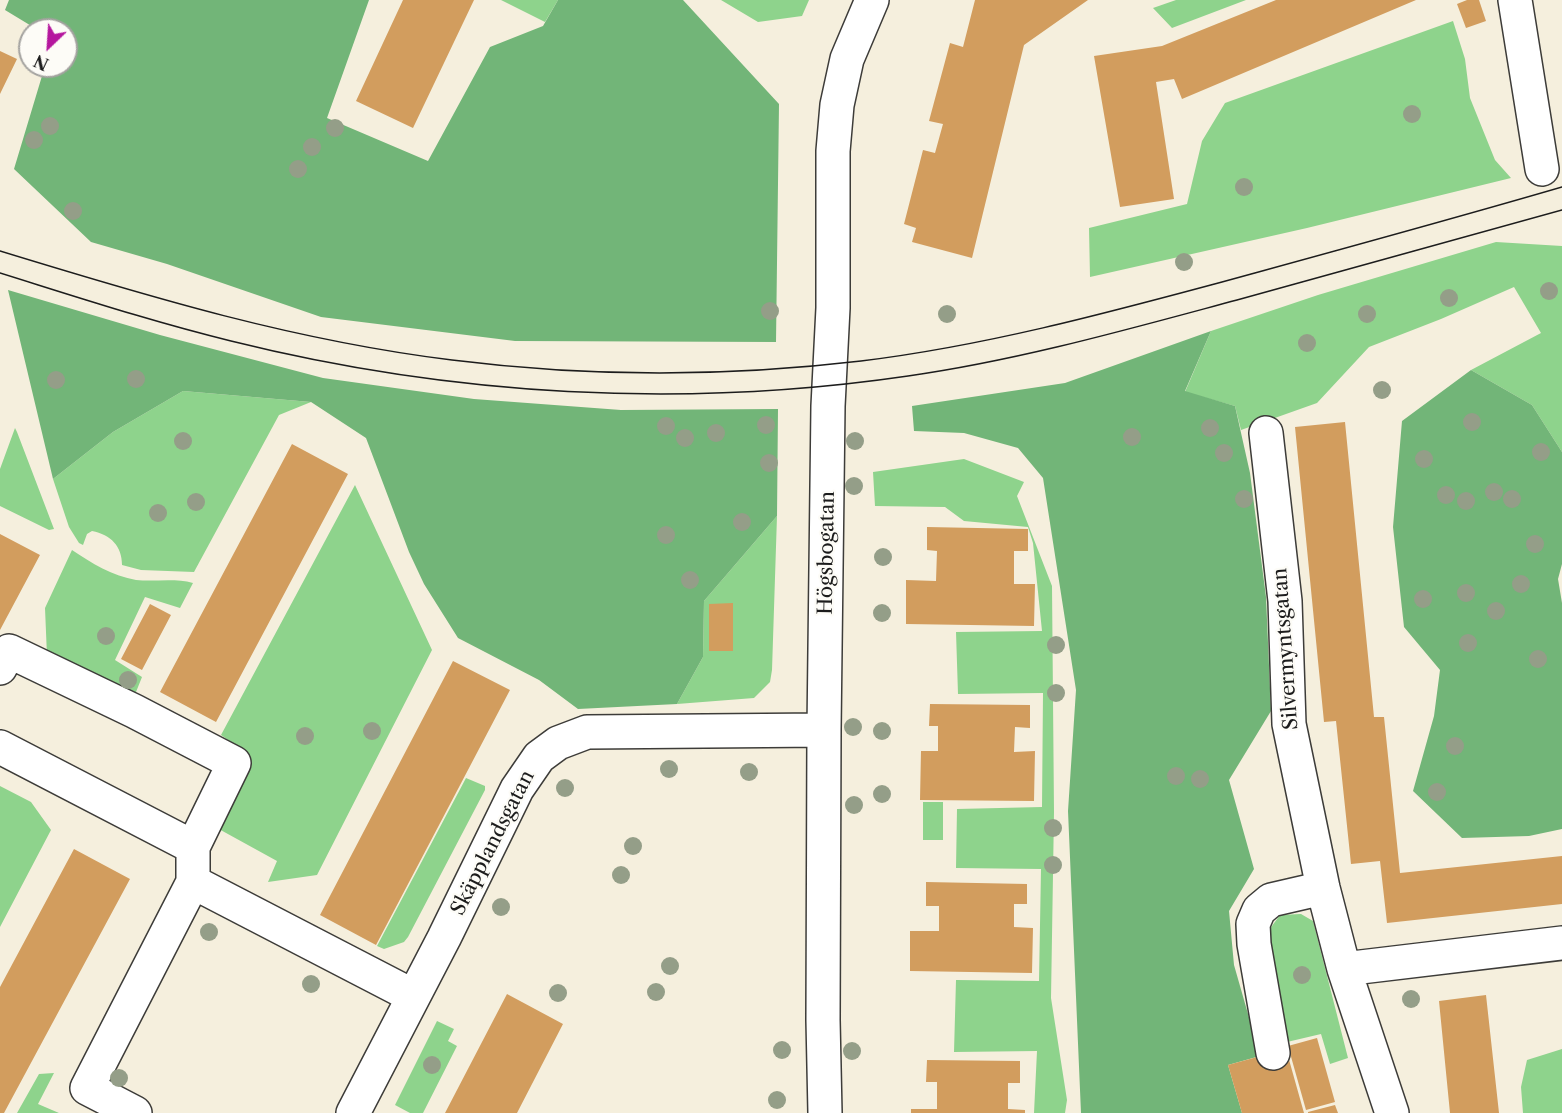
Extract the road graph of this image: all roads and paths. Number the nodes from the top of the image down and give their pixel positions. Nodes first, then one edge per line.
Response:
1 (872, 0) edge
2 (1515, 0) edge
3 (1542, 169) dead end
4 (1266, 433) dead end
5 (0, 668) edge
6 (824, 730) junction
7 (0, 747) edge
8 (193, 847) junction
9 (193, 882) junction
10 (1323, 888) junction
11 (1562, 943) edge
12 (1344, 969) junction
13 (413, 996) junction
14 (1273, 1053) dead end
15 (1381, 1110) edge
16 (135, 1113) edge
17 (352, 1113) edge
18 (825, 1113) edge

1 - 6 street, Högsbogatan
2 - 3 street
4 - 10 street, Silvermyntsgatan
5 - 8 street
6 - 13 street, Skäpplandsgatan
6 - 18 street, Högsbogatan
7 - 8 street
8 - 9 street
9 - 13 street
9 - 16 street
10 - 12 street, Silvermyntsgatan
10 - 14 street
11 - 12 street
12 - 15 street, Silvermyntsgatan
13 - 17 street, Skäpplandsgatan

